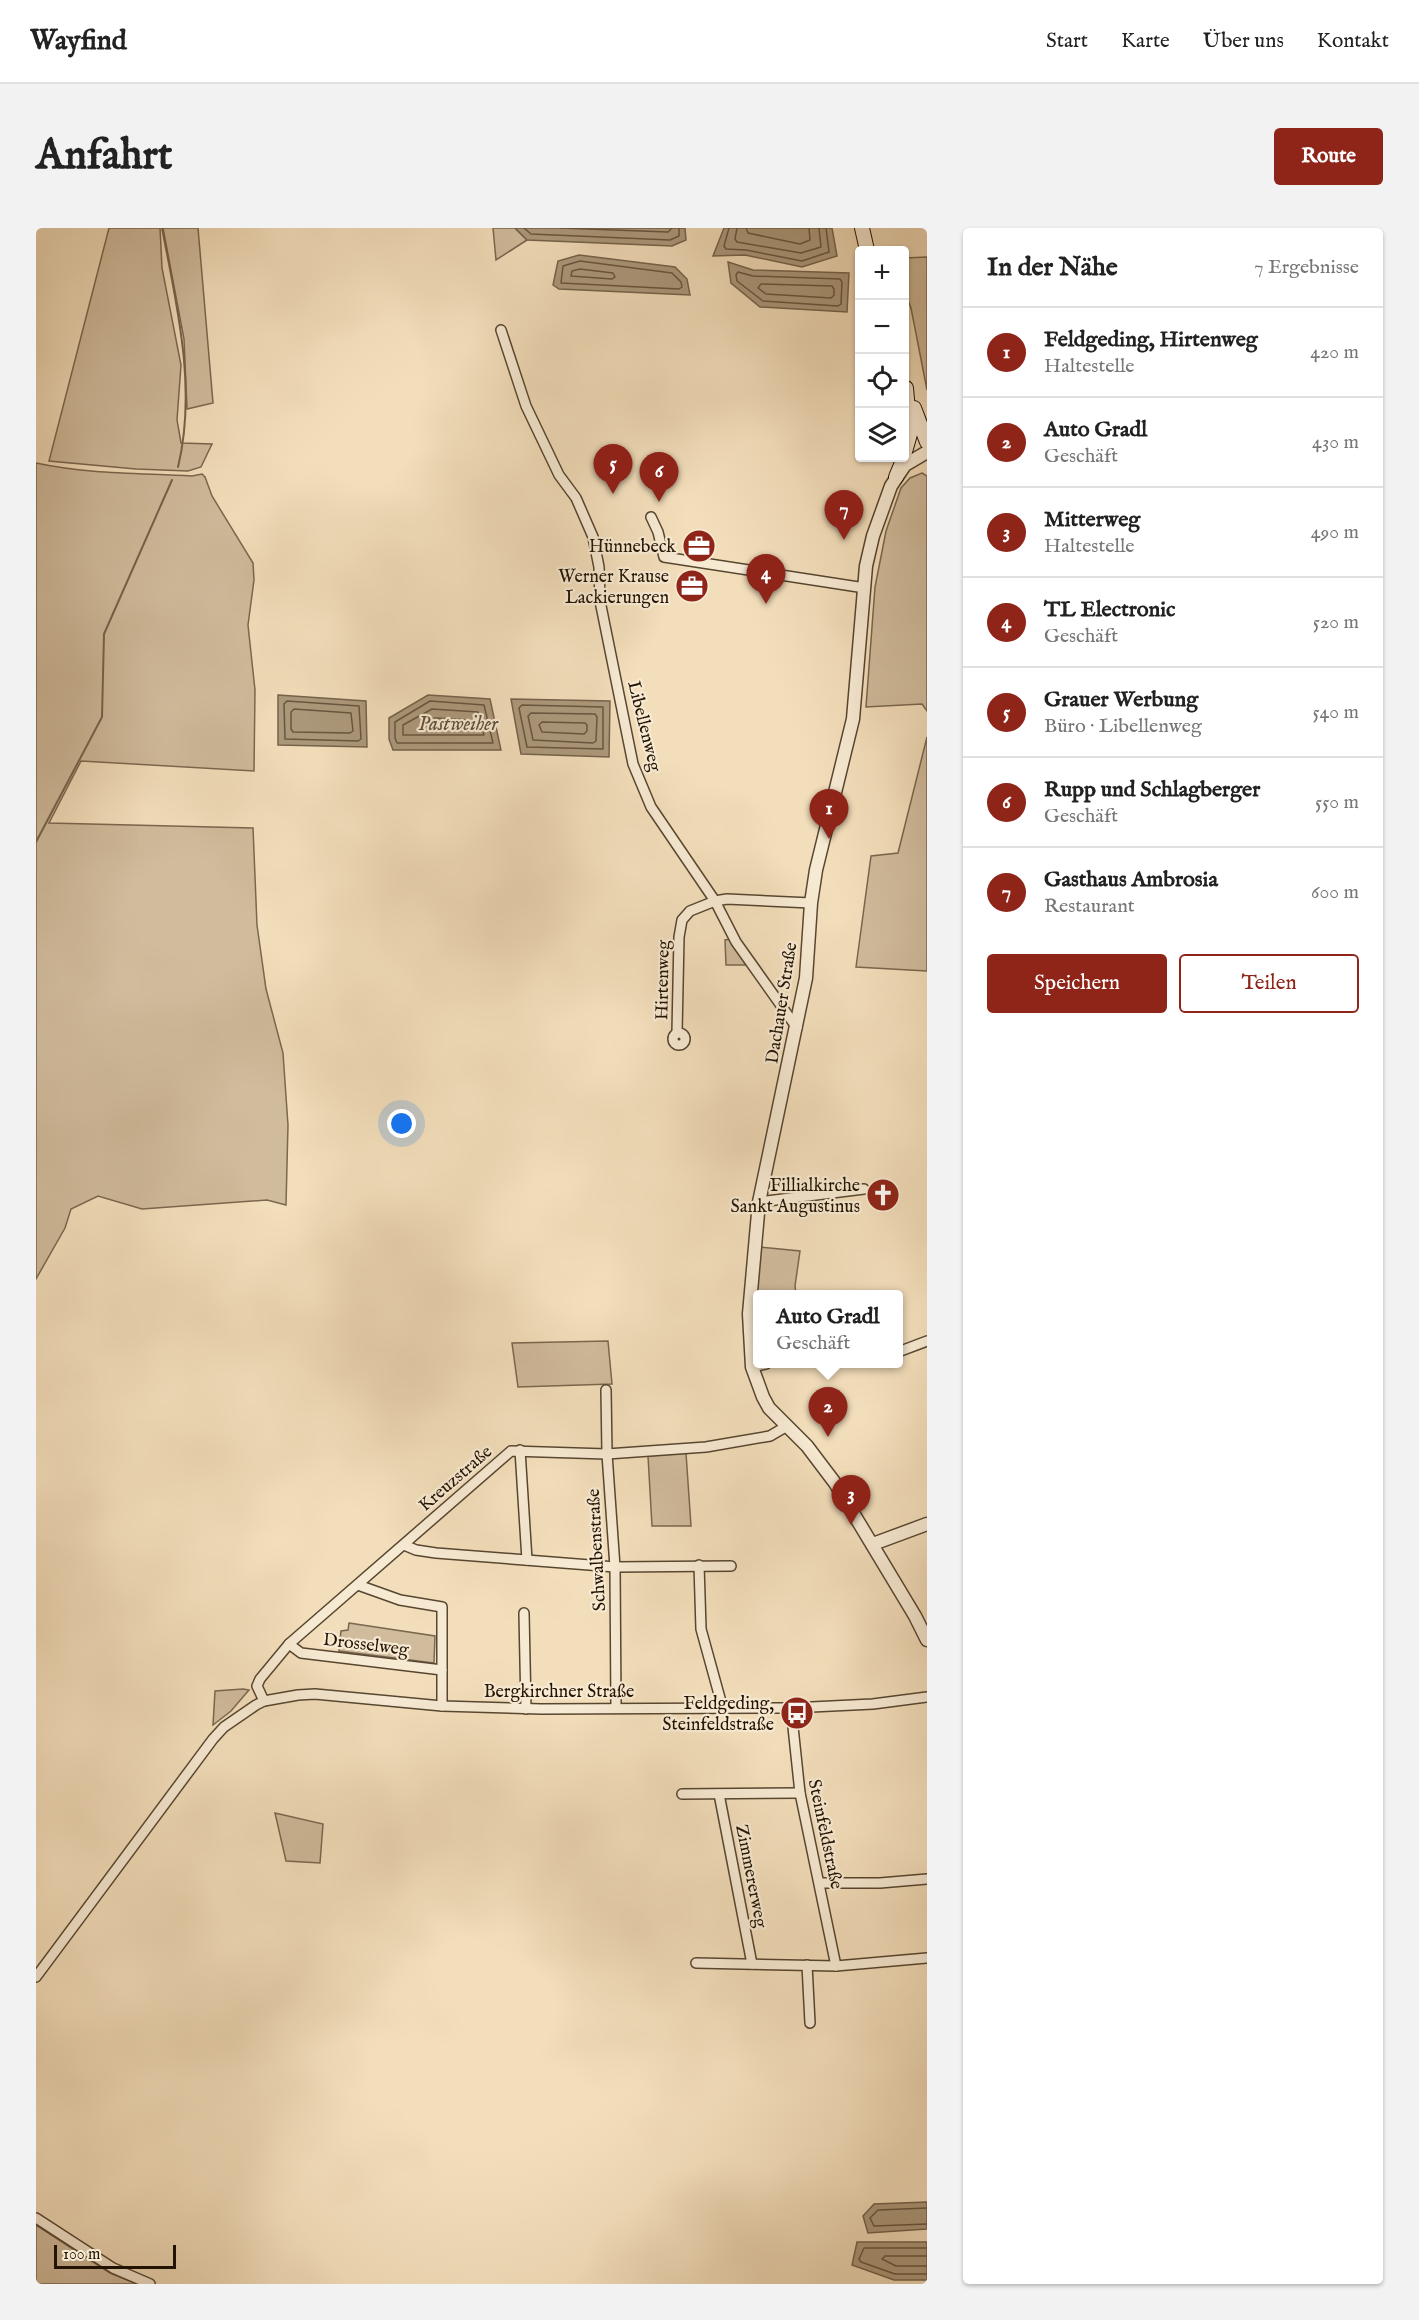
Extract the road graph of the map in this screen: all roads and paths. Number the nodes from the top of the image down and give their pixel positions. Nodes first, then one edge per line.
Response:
1 (862, 228) edge
2 (866, 246) edge
3 (501, 330) dead end
4 (909, 396) edge
5 (927, 442) edge
6 (927, 452) edge
7 (902, 462) edge
8 (896, 477) junction
9 (651, 517) dead end
10 (865, 588) junction
11 (715, 900) junction
12 (811, 903) junction
13 (797, 1028) junction
14 (677, 1033) dead end
15 (864, 1189) dead end
16 (759, 1202) junction
17 (927, 1341) edge
18 (903, 1350) edge
19 (752, 1367) joint
20 (606, 1390) dead end
21 (787, 1426) junction
22 (520, 1450) junction
23 (607, 1454) junction
24 (927, 1524) edge
25 (873, 1544) junction
26 (404, 1545) junction
27 (527, 1560) junction
28 (699, 1565) junction
29 (731, 1566) dead end
30 (615, 1567) junction
31 (358, 1585) junction
32 (524, 1613) dead end
33 (927, 1640) edge
34 (289, 1644) junction
35 (442, 1670) junction
36 (927, 1697) edge
37 (264, 1701) junction
38 (442, 1706) junction
39 (616, 1708) junction
40 (723, 1708) junction
41 (791, 1708) junction
42 (526, 1709) junction
43 (800, 1793) junction
44 (682, 1794) dead end
45 (719, 1794) junction
46 (927, 1879) edge
47 (820, 1883) junction
48 (927, 1958) edge
49 (696, 1963) dead end
50 (752, 1964) junction
51 (807, 1965) junction
52 (836, 1966) junction
53 (36, 1977) edge
54 (810, 2023) dead end
55 (36, 2218) edge
56 (150, 2284) edge

1 - 2 main road
3 - 11 street, Libellenweg
4 - 5 main road
6 - 8 street, Dachauer Straße
7 - 8 main road
8 - 10 street, Dachauer Straße
9 - 10 street
10 - 12 street, Dachauer Straße
11 - 12 street, Hirtenweg
11 - 13 street, Libellenweg
11 - 14 street, Hirtenweg
12 - 13 street, Dachauer Straße
13 - 16 street, Dachauer Straße
15 - 16 street
16 - 19 street, Dachauer Straße
17 - 18 street
19 - 21 street, Dachauer Straße
20 - 23 street, Schwalbenstraße
21 - 23 street, Kreuzstraße
21 - 25 street, Dachauer Straße
22 - 23 street, Kreuzstraße
22 - 26 street, Kreuzstraße
22 - 27 street
23 - 30 street, Schwalbenstraße
24 - 25 street
25 - 33 street, Dachauer Straße
26 - 27 street
26 - 31 street, Kreuzstraße
27 - 30 street
28 - 29 street
28 - 30 street
28 - 40 street
30 - 39 street, Schwalbenstraße
31 - 34 street, Kreuzstraße
31 - 35 street
32 - 42 street
34 - 35 street, Drosselweg
34 - 37 street, Kreuzstraße
35 - 38 street
36 - 41 street, Bergkirchner Straße
37 - 38 street, Bergkirchner Straße
37 - 53 street, Bergkirchner Straße
38 - 42 street, Bergkirchner Straße
39 - 40 street, Bergkirchner Straße
39 - 42 street, Bergkirchner Straße
40 - 41 street, Bergkirchner Straße
41 - 43 street, Steinfeldstraße
43 - 45 street
43 - 47 street, Steinfeldstraße
44 - 45 street
45 - 50 street, Zimmererweg
46 - 47 street
47 - 52 street, Steinfeldstraße
48 - 52 street
49 - 50 street
50 - 51 street
51 - 52 street
51 - 54 street
55 - 56 street

